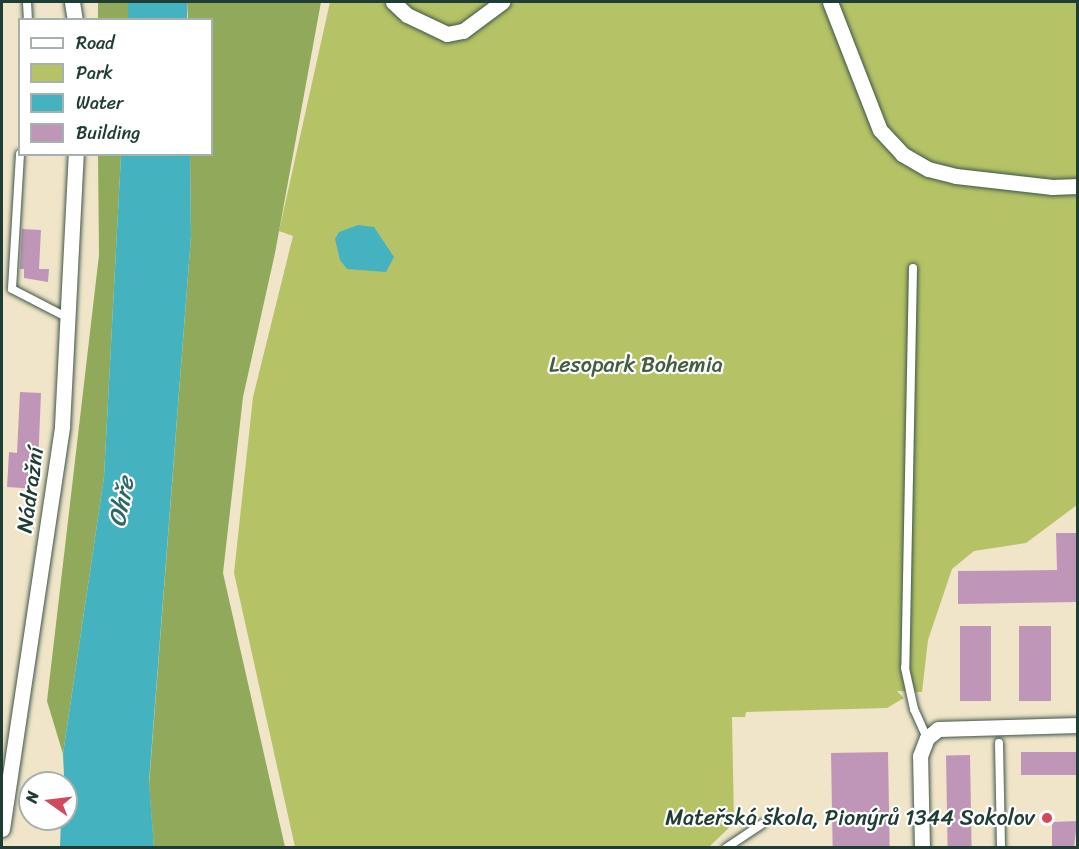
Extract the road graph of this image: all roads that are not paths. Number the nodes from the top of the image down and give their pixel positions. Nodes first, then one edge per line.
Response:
1 (27, 2) edge
2 (72, 2) edge
3 (393, 2) edge
4 (502, 2) edge
5 (830, 2) edge
6 (28, 18) edge
7 (75, 18) edge
8 (20, 156) edge
9 (76, 156) edge
10 (1077, 186) edge
11 (913, 268) dead end
12 (66, 317) junction
13 (1077, 725) edge
14 (927, 738) junction
15 (999, 743) dead end
16 (762, 824) dead end
17 (2, 829) edge
18 (726, 848) edge
19 (922, 848) edge
20 (1001, 848) edge

1 - 6 lane
2 - 7 street
3 - 4 street
5 - 10 street
8 - 12 lane
9 - 12 street, Nádražní
11 - 14 lane
12 - 17 street, Nádražní
13 - 14 street
14 - 19 street
15 - 20 lane
16 - 18 lane

